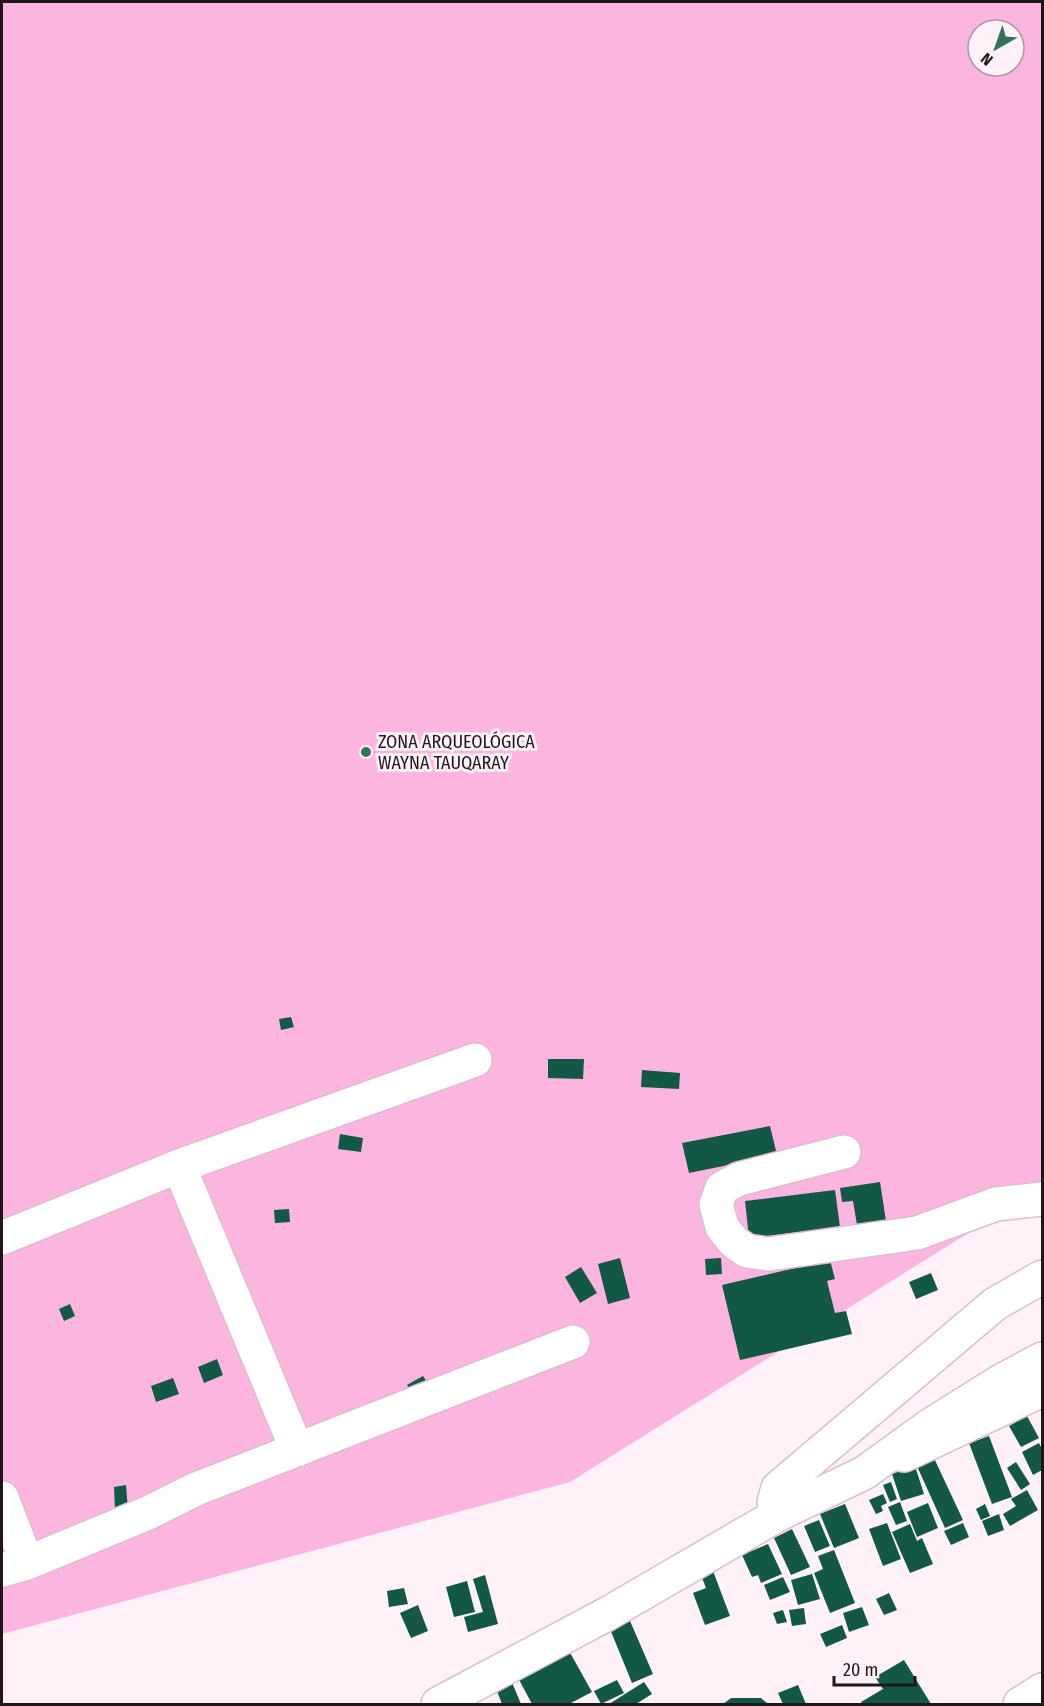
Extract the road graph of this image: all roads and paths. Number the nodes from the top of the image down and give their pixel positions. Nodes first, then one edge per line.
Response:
1 (475, 1060) dead end
2 (844, 1152) dead end
3 (179, 1166) junction
4 (1042, 1198) edge
5 (2, 1238) edge
6 (1042, 1277) edge
7 (573, 1342) dead end
8 (1042, 1359) edge
9 (1042, 1390) edge
10 (297, 1450) junction
11 (864, 1473) junction
12 (2, 1498) edge
13 (779, 1514) junction
14 (14, 1567) edge
15 (1042, 1690) edge
16 (438, 1704) edge
17 (1020, 1704) edge

1 - 3 street
2 - 4 street
3 - 5 street
3 - 10 street
6 - 13 street
7 - 10 street
8 - 11 street
9 - 11 street
10 - 14 street
11 - 13 street
12 - 14 street
13 - 16 street
15 - 17 street

